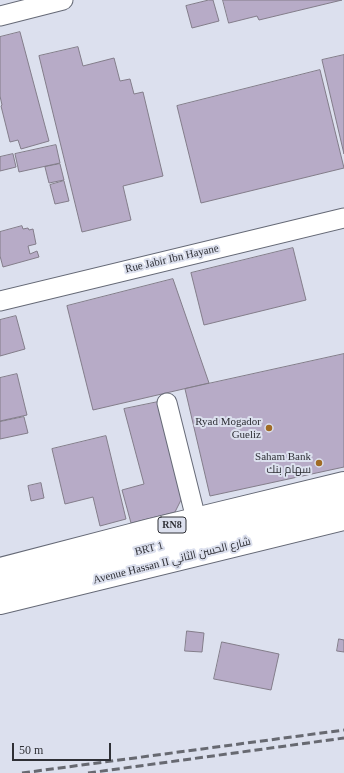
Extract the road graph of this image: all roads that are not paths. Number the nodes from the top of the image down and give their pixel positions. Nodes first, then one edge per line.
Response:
1 (63, 0) edge
2 (0, 16) edge
3 (344, 218) edge
4 (0, 300) edge
5 (167, 403) dead end
6 (344, 483) edge
7 (344, 500) edge
8 (196, 519) junction
9 (344, 519) edge
10 (0, 569) edge
11 (0, 586) edge
12 (0, 603) edge

1 - 2 street
3 - 4 street, Rue Jabir Ibn Hayane
5 - 8 street
6 - 8 main road, RN8
7 - 11 street, BRT 1
8 - 10 main road, RN8
9 - 12 main road, Avenue Hassan II شارع الحسن الثاني

